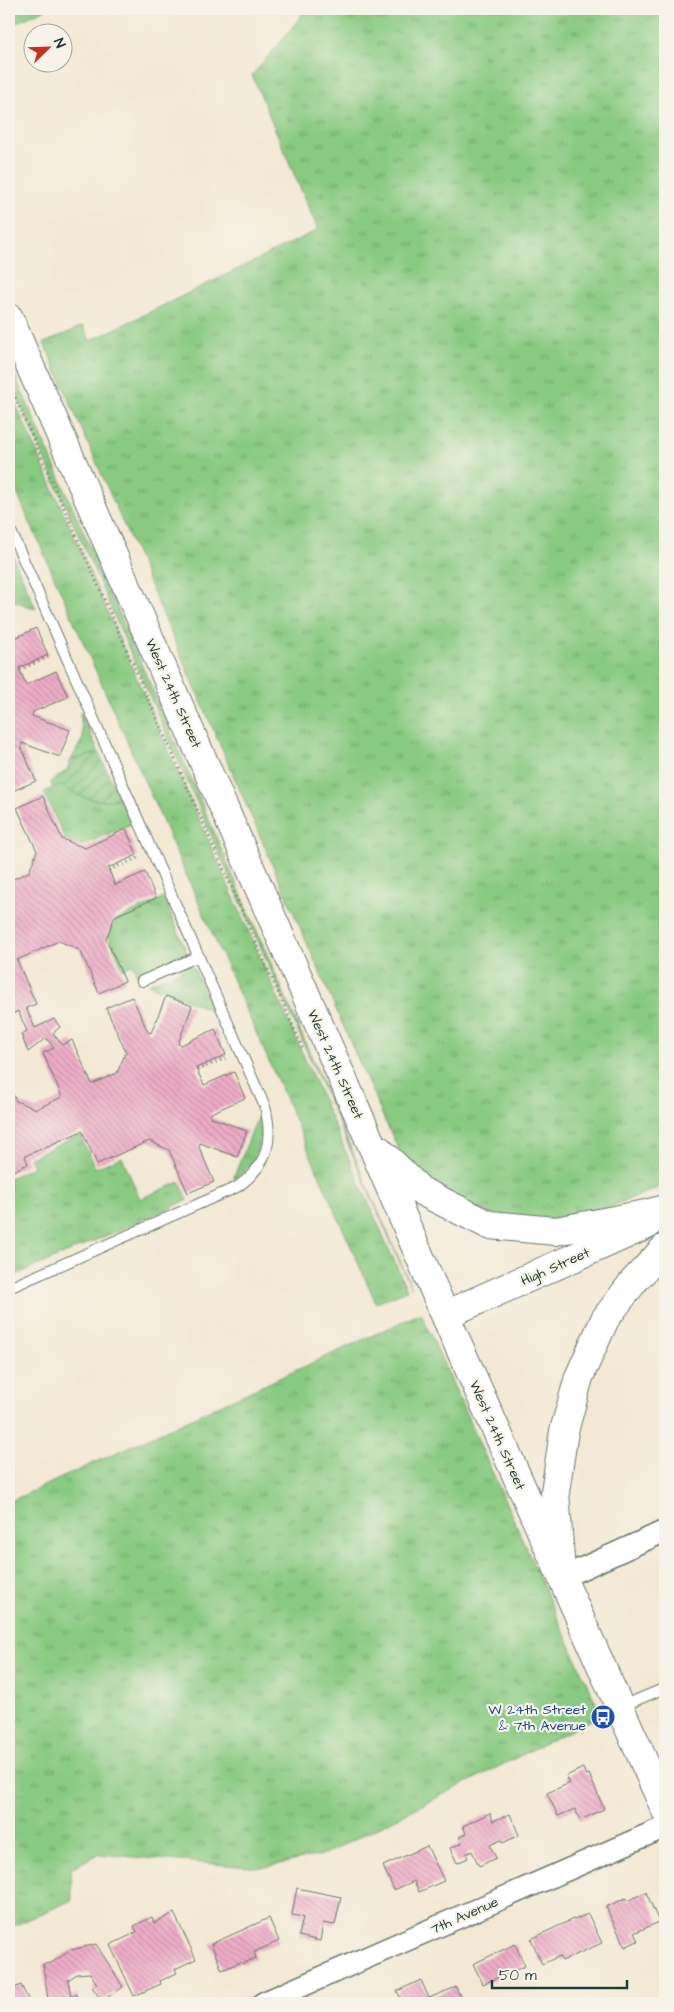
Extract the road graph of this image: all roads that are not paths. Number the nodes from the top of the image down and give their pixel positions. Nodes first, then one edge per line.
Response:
1 (9, 318) edge
2 (9, 527) edge
3 (199, 956) junction
4 (142, 981) dead end
5 (370, 1141) junction
6 (665, 1209) edge
7 (665, 1216) edge
8 (665, 1248) edge
9 (9, 1288) edge
10 (445, 1315) junction
11 (665, 1531) edge
12 (561, 1578) junction
13 (665, 1688) edge
14 (620, 1708) junction
15 (665, 1809) edge
16 (665, 1827) edge
17 (262, 2003) edge

1 - 5 street, West 24th Street
2 - 3 lane
3 - 4 lane
3 - 9 lane
5 - 6 street
5 - 10 street, West 24th Street
7 - 10 street, High Street
8 - 12 street
10 - 12 street, West 24th Street
11 - 12 street
12 - 14 street, West 24th Street
13 - 14 lane
14 - 15 street, West 24th Street
16 - 17 street, 7th Avenue

